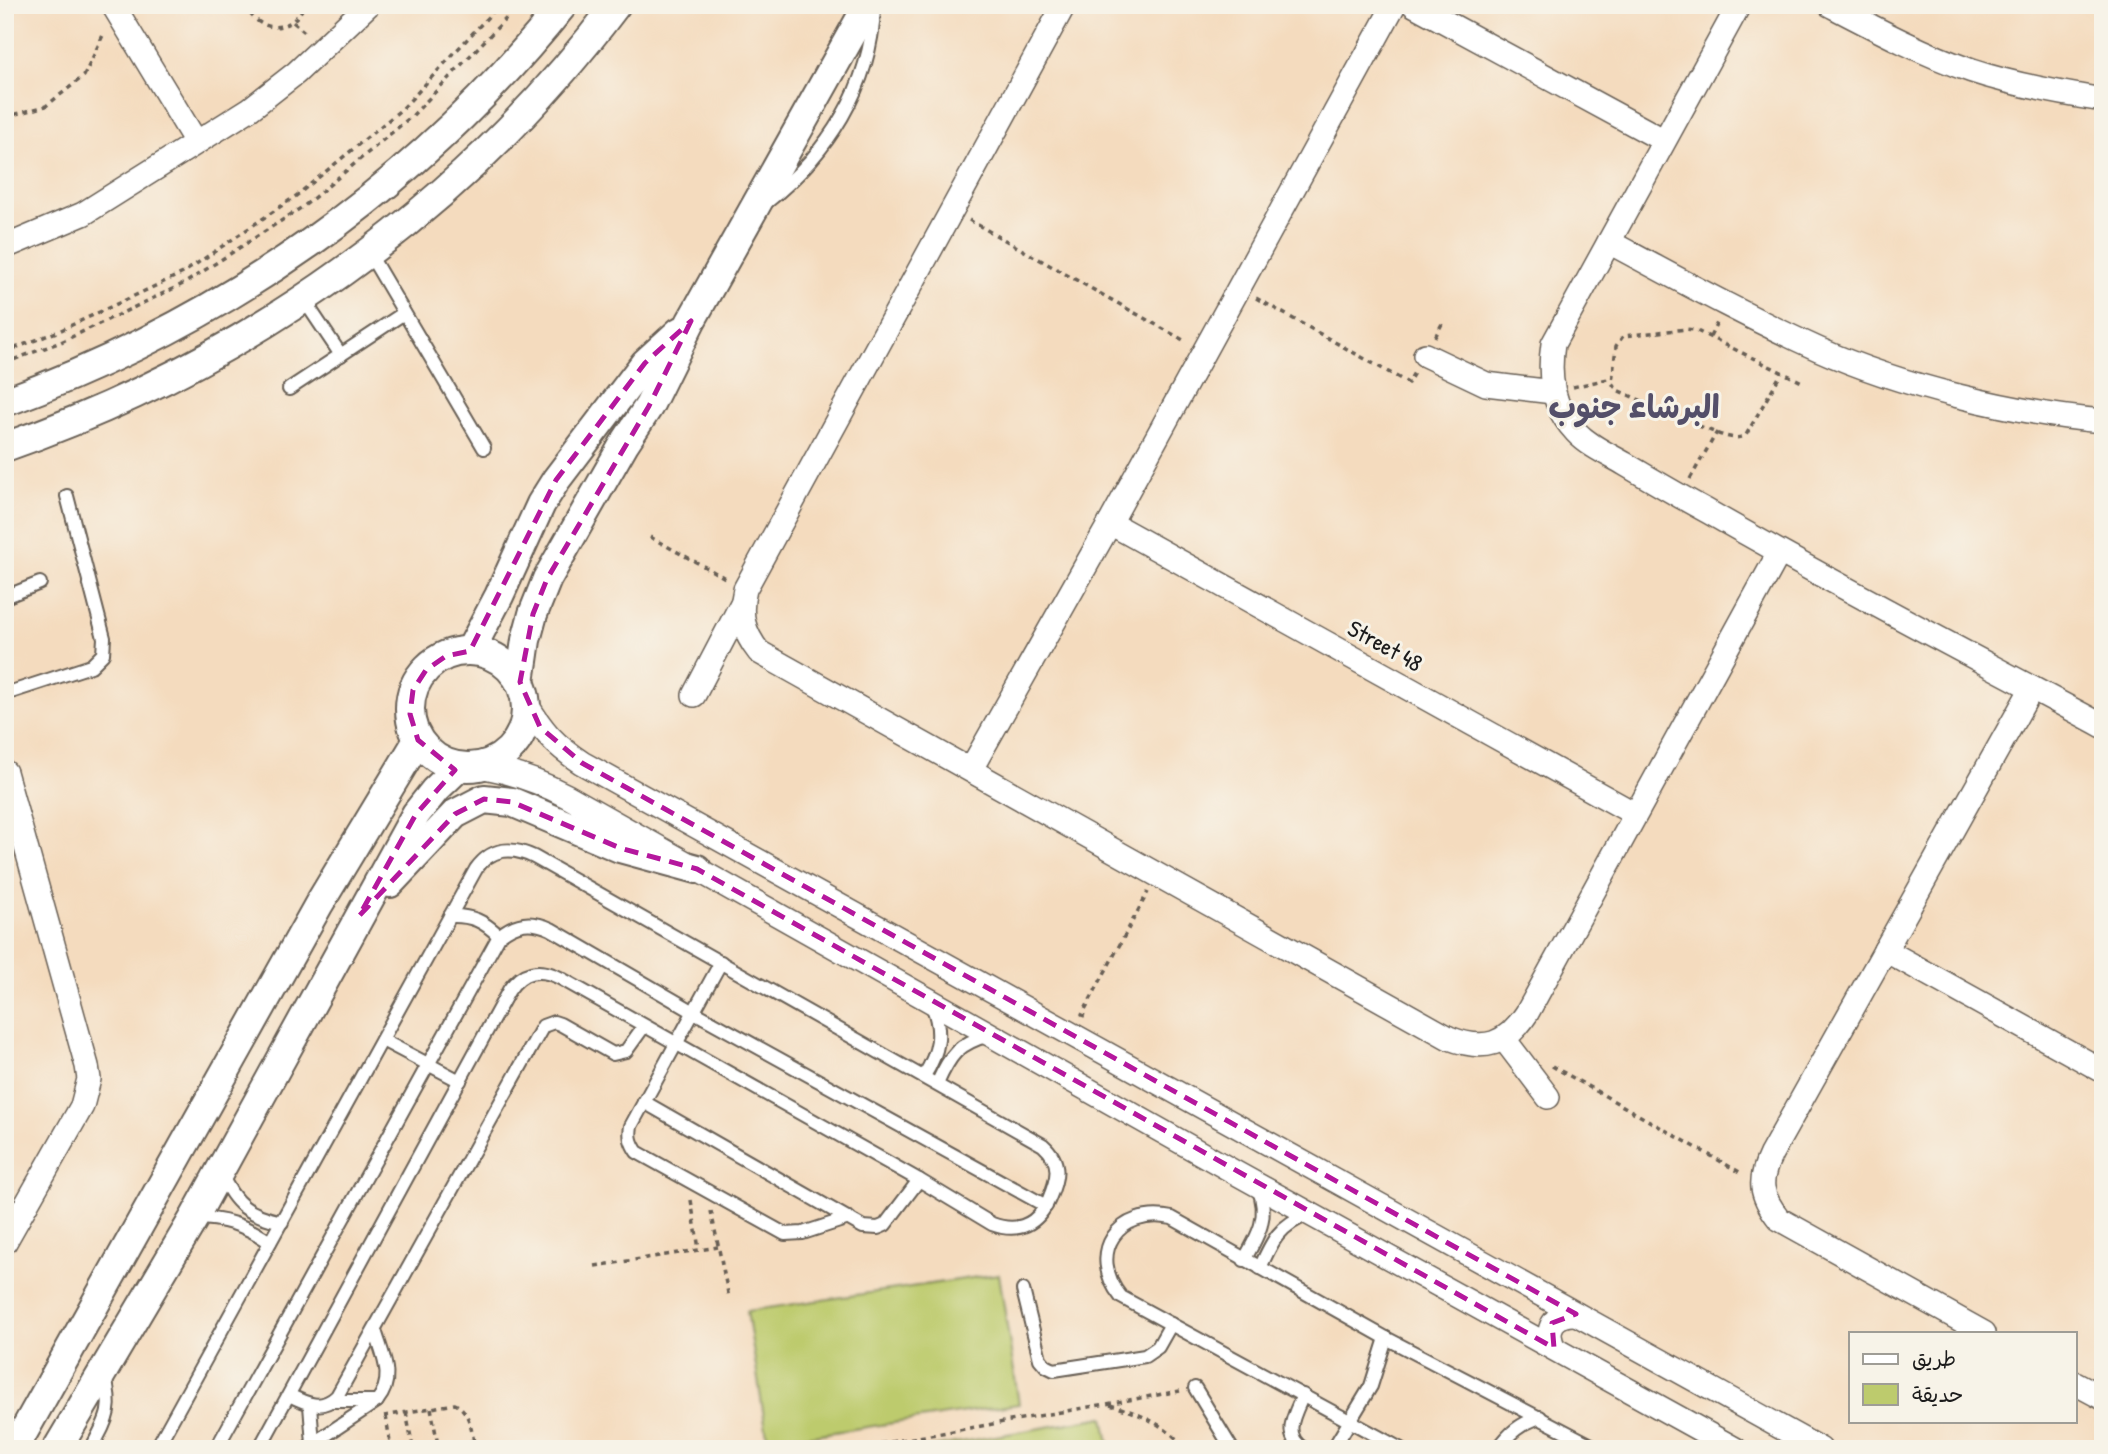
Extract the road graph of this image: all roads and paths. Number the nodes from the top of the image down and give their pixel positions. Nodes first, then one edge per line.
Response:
1 (149, 5) edge
2 (244, 5) edge
3 (304, 5) edge
4 (368, 5) edge
5 (499, 5) edge
6 (519, 5) edge
7 (563, 5) edge
8 (616, 5) edge
9 (868, 5) edge
10 (874, 5) edge
11 (1064, 5) edge
12 (1394, 5) edge
13 (1414, 5) edge
14 (1739, 5) edge
15 (1830, 5) edge
16 (118, 13) edge
17 (2103, 100) edge
18 (5, 117) edge
19 (1663, 140) junction
20 (196, 142) junction
21 (755, 211) junction
22 (952, 211) junction
23 (1609, 242) junction
24 (5, 247) edge
25 (369, 253) junction
26 (1238, 289) junction
27 (304, 300) junction
28 (404, 313) junction
29 (1444, 320) dead end
30 (691, 321) junction
31 (5, 352) edge
32 (1204, 352) junction
33 (341, 355) junction
34 (1425, 355) junction
35 (5, 363) edge
36 (1782, 372) junction
37 (1612, 378) junction
38 (1802, 382) dead end
39 (289, 389) dead end
40 (1553, 392) junction
41 (5, 402) edge
42 (1651, 405) dead end
43 (2103, 421) edge
44 (1699, 426) dead end
45 (1717, 432) junction
46 (5, 447) edge
47 (484, 448) dead end
48 (67, 496) dead end
49 (1681, 496) junction
50 (1110, 523) junction
51 (650, 537) dead end
52 (1779, 553) junction
53 (40, 583) dead end
54 (5, 597) edge
55 (743, 597) junction
56 (470, 651) junction
57 (2032, 688) junction
58 (523, 692) junction
59 (5, 694) edge
60 (694, 695) dead end
61 (2103, 726) edge
62 (418, 740) junction
63 (470, 766) junction
64 (971, 769) junction
65 (5, 772) edge
66 (1635, 814) junction
67 (697, 869) junction
68 (1158, 875) junction
69 (359, 916) junction
70 (450, 916) junction
71 (499, 936) junction
72 (1885, 950) junction
73 (721, 962) junction
74 (930, 1001) junction
75 (694, 1012) junction
76 (1094, 1021) dead end
77 (644, 1026) junction
78 (990, 1035) junction
79 (1504, 1039) junction
80 (382, 1040) junction
81 (676, 1044) junction
82 (428, 1064) junction
83 (1551, 1065) dead end
84 (2103, 1071) edge
85 (924, 1076) junction
86 (460, 1081) junction
87 (937, 1084) junction
88 (1548, 1097) dead end
89 (644, 1102) junction
90 (220, 1171) junction
91 (688, 1180) junction
92 (919, 1180) junction
93 (1256, 1184) junction
94 (1762, 1184) junction
95 (707, 1191) junction
96 (1046, 1206) junction
97 (1310, 1213) junction
98 (849, 1217) junction
99 (194, 1218) junction
100 (282, 1222) junction
101 (5, 1242) edge
102 (270, 1242) junction
103 (718, 1247) junction
104 (699, 1250) junction
105 (1244, 1260) junction
106 (595, 1266) dead end
107 (1260, 1268) junction
108 (1023, 1290) dead end
109 (729, 1298) dead end
110 (1576, 1314) junction
111 (1171, 1324) junction
112 (375, 1330) junction
113 (1982, 1332) edge
114 (1386, 1338) junction
115 (1554, 1348) junction
116 (103, 1370) junction
117 (2076, 1384) edge
118 (1195, 1388) joint
119 (289, 1395) junction
120 (1303, 1395) junction
121 (2103, 1398) edge
122 (332, 1401) junction
123 (377, 1401) junction
124 (310, 1405) junction
125 (1108, 1405) junction
126 (432, 1408) junction
127 (406, 1412) junction
128 (386, 1416) junction
129 (1540, 1417) junction
130 (1349, 1421) junction
131 (347, 1422) junction
132 (473, 1441) junction
133 (438, 1445) junction
134 (309, 1447) edge
135 (446, 1447) edge
136 (422, 1448) edge
137 (1734, 1448) edge
138 (14, 1449) edge
139 (57, 1449) edge
140 (91, 1449) edge
141 (156, 1449) edge
142 (216, 1449) edge
143 (259, 1449) edge
144 (391, 1449) edge
145 (411, 1449) edge
146 (478, 1449) edge
147 (851, 1449) edge
148 (1186, 1449) edge
149 (1232, 1449) edge
150 (1304, 1449) edge
151 (1333, 1449) edge
152 (1401, 1449) edge
153 (1498, 1449) edge
154 (1598, 1449) edge
155 (1820, 1449) edge

1 - 16 path
2 - 3 path
4 - 20 street
5 - 31 path
6 - 35 path
7 - 41 street
8 - 25 street
9 - 21 street
10 - 21 lane
11 - 22 street
12 - 26 street
13 - 19 street
14 - 19 street
15 - 17 street
16 - 18 path
16 - 20 street
19 - 23 street
20 - 24 street
21 - 30 street
22 - 32 path
22 - 55 street
23 - 40 street
23 - 43 street
25 - 27 street
25 - 28 lane
26 - 32 street
26 - 34 path
27 - 33 lane
27 - 46 street
28 - 33 lane
28 - 47 lane
29 - 34 path
30 - 56 street
30 - 58 street
32 - 50 street
33 - 39 lane
34 - 40 street
36 - 37 path
36 - 38 path
36 - 45 path
37 - 40 path
37 - 42 path
40 - 49 street
44 - 45 path
45 - 49 path
48 - 59 lane
49 - 52 street
50 - 64 street
50 - 66 street, Street 48
51 - 55 path
52 - 57 street
52 - 66 street
53 - 54 lane
55 - 60 street
55 - 64 street
56 - 58 street
56 - 62 street
57 - 61 street
57 - 72 street
58 - 63 street
58 - 110 street
62 - 63 street
62 - 138 street
63 - 67 street
63 - 69 street
64 - 68 street
65 - 101 street
66 - 79 street
67 - 69 street
67 - 74 street
68 - 76 path
68 - 79 street
69 - 90 street
70 - 71 lane
70 - 73 lane
70 - 80 lane
71 - 75 lane
71 - 82 lane
72 - 84 street
72 - 94 street
73 - 75 lane
73 - 85 lane
74 - 78 street
74 - 85 lane
75 - 81 lane
75 - 96 lane
77 - 81 lane
77 - 86 lane
77 - 112 lane
78 - 87 lane
78 - 93 street
79 - 88 street
80 - 82 lane
80 - 100 lane
81 - 89 lane
81 - 92 lane
82 - 86 lane
82 - 142 lane
83 - 94 path
85 - 87 lane
86 - 119 lane
87 - 96 lane
89 - 91 lane
89 - 98 lane
90 - 99 street
90 - 100 lane
91 - 95 lane
91 - 104 path
92 - 96 lane
92 - 98 lane
93 - 97 street
93 - 105 lane
94 - 113 street
95 - 98 lane
95 - 103 path
97 - 107 lane
97 - 115 street
99 - 102 lane
99 - 116 street
100 - 102 lane
102 - 141 lane
103 - 104 path
103 - 109 path
104 - 106 path
105 - 107 lane
105 - 111 lane
107 - 114 lane
108 - 111 lane
110 - 115 street
110 - 155 street
111 - 120 lane
112 - 122 lane
112 - 123 lane
114 - 129 lane
114 - 130 lane
115 - 137 street
116 - 139 street
116 - 140 lane
117 - 121 street
118 - 125 path
118 - 149 lane
119 - 124 lane
119 - 143 lane
120 - 130 lane
120 - 150 lane
122 - 123 lane
122 - 124 lane
123 - 131 lane
124 - 134 lane
125 - 147 path
125 - 148 path
126 - 127 path
126 - 132 path
126 - 133 path
127 - 128 path
127 - 145 path
128 - 131 path
128 - 144 path
129 - 153 lane
129 - 154 lane
130 - 151 lane
130 - 152 lane
131 - 134 lane
132 - 135 path
132 - 146 path
133 - 135 path
133 - 136 path
136 - 145 path

